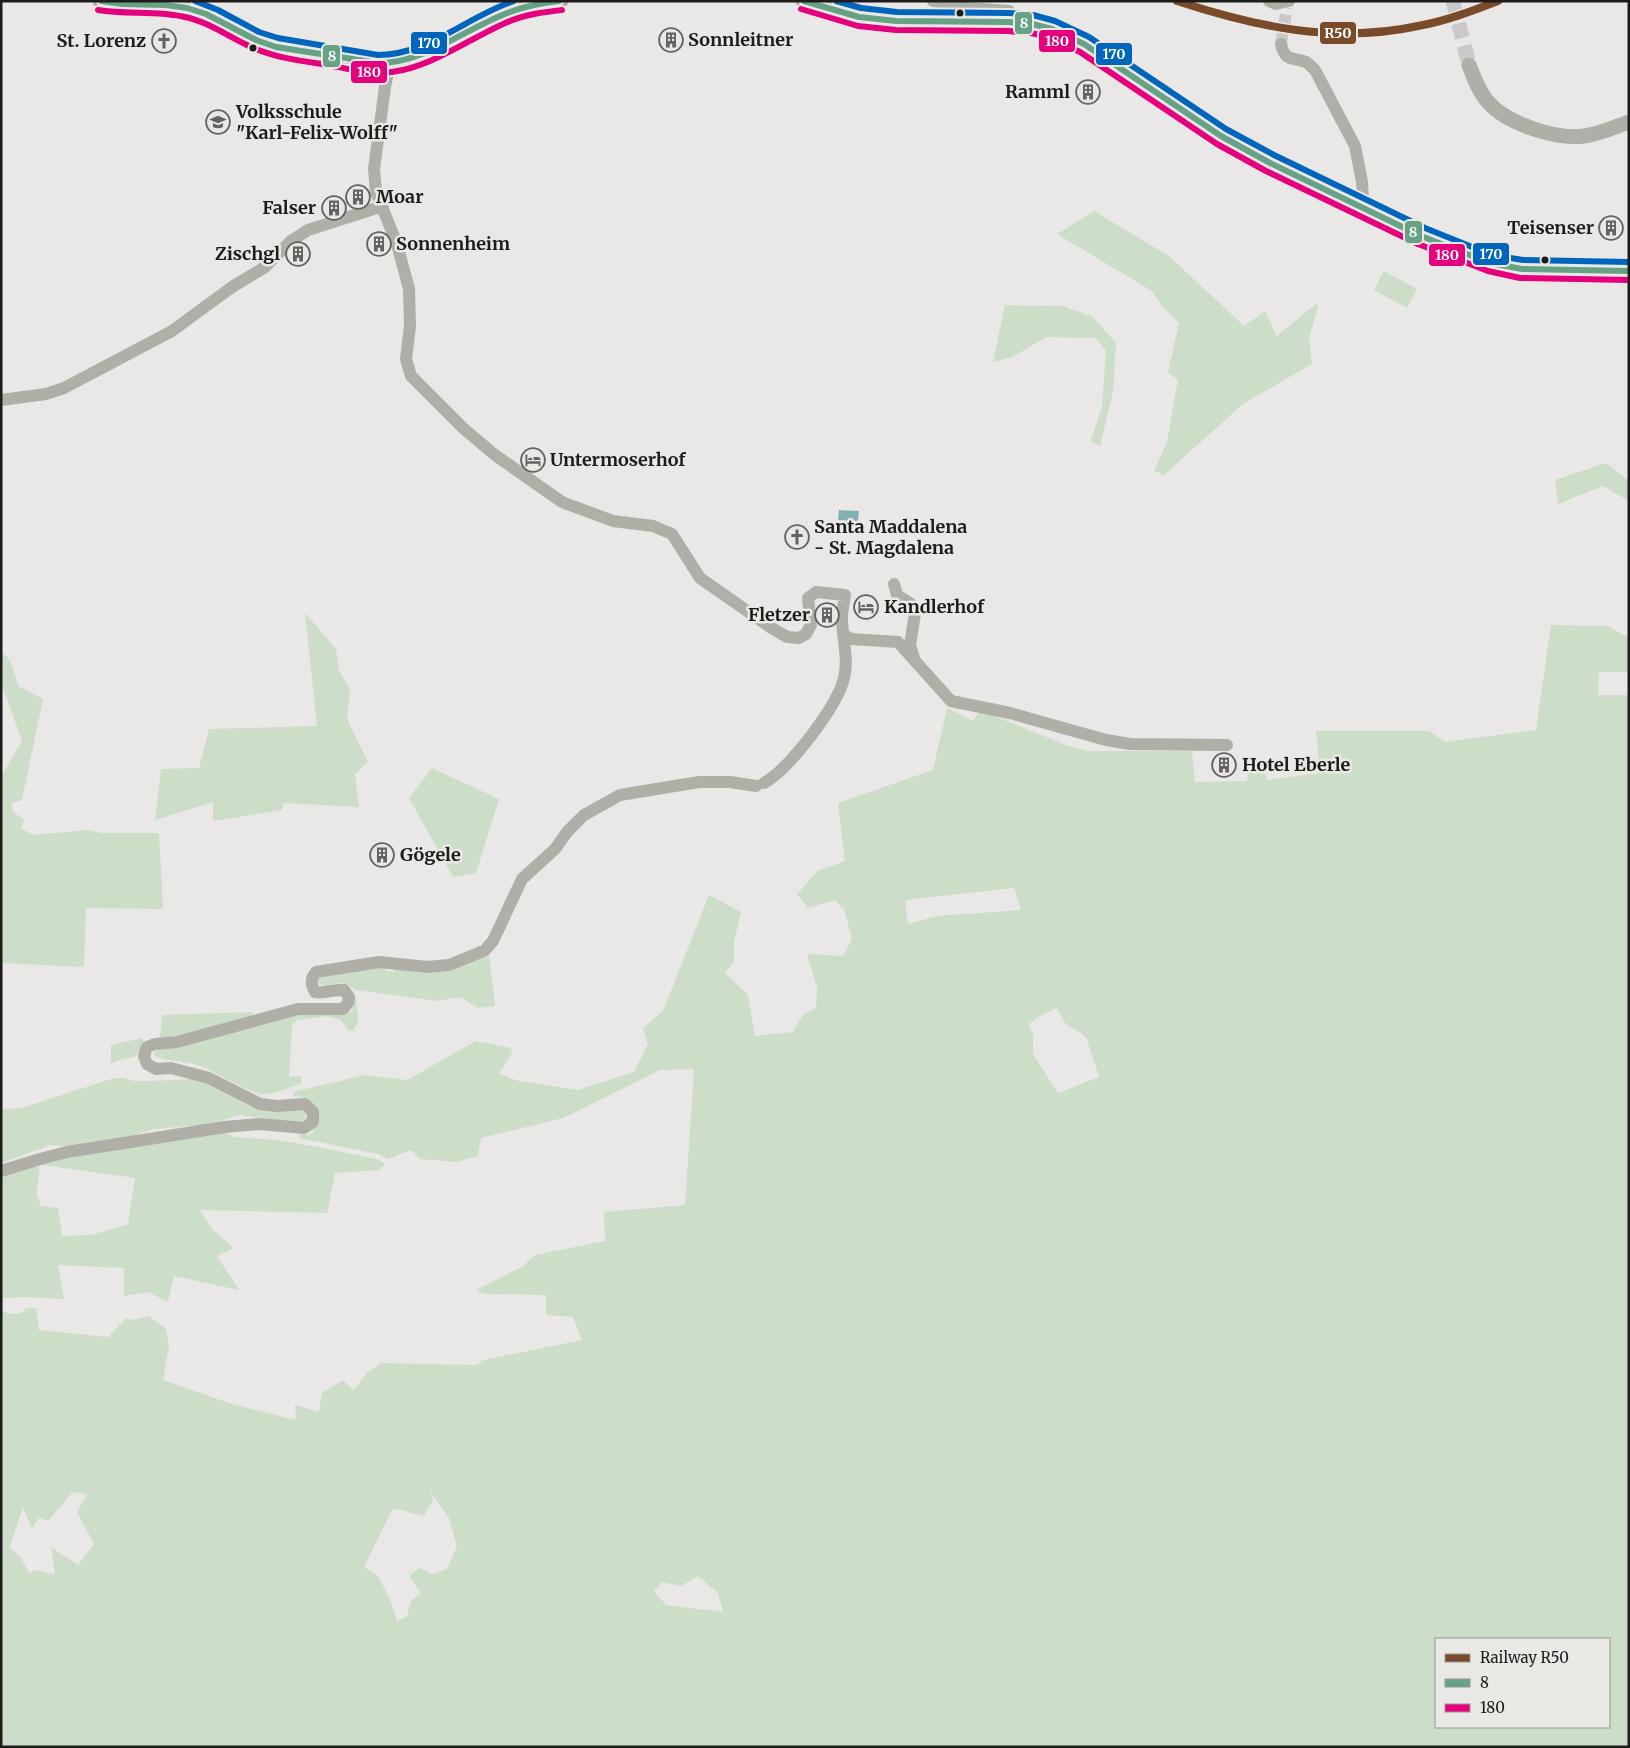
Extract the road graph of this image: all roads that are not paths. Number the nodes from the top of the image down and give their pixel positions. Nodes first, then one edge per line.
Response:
1 (100, 1) edge
2 (561, 1) edge
3 (803, 1) edge
4 (933, 1) edge
5 (1269, 1) edge
6 (1288, 4) edge
7 (1008, 22) junction
8 (1281, 44) dead end
9 (390, 63) junction
10 (1469, 65) tunnel mouth
11 (1629, 122) edge
12 (383, 206) junction
13 (1360, 206) junction
14 (1629, 271) edge
15 (1, 400) edge
16 (894, 584) dead end
17 (843, 634) junction
18 (914, 660) junction
19 (1227, 745) dead end
20 (1, 1171) edge

1 - 9 street
2 - 9 street
3 - 7 street
4 - 7 street
5 - 6 street
7 - 13 street
8 - 13 street
9 - 12 street
10 - 11 street
12 - 15 street
12 - 17 street
13 - 14 street
16 - 18 street
17 - 18 street
17 - 20 street
18 - 19 street

